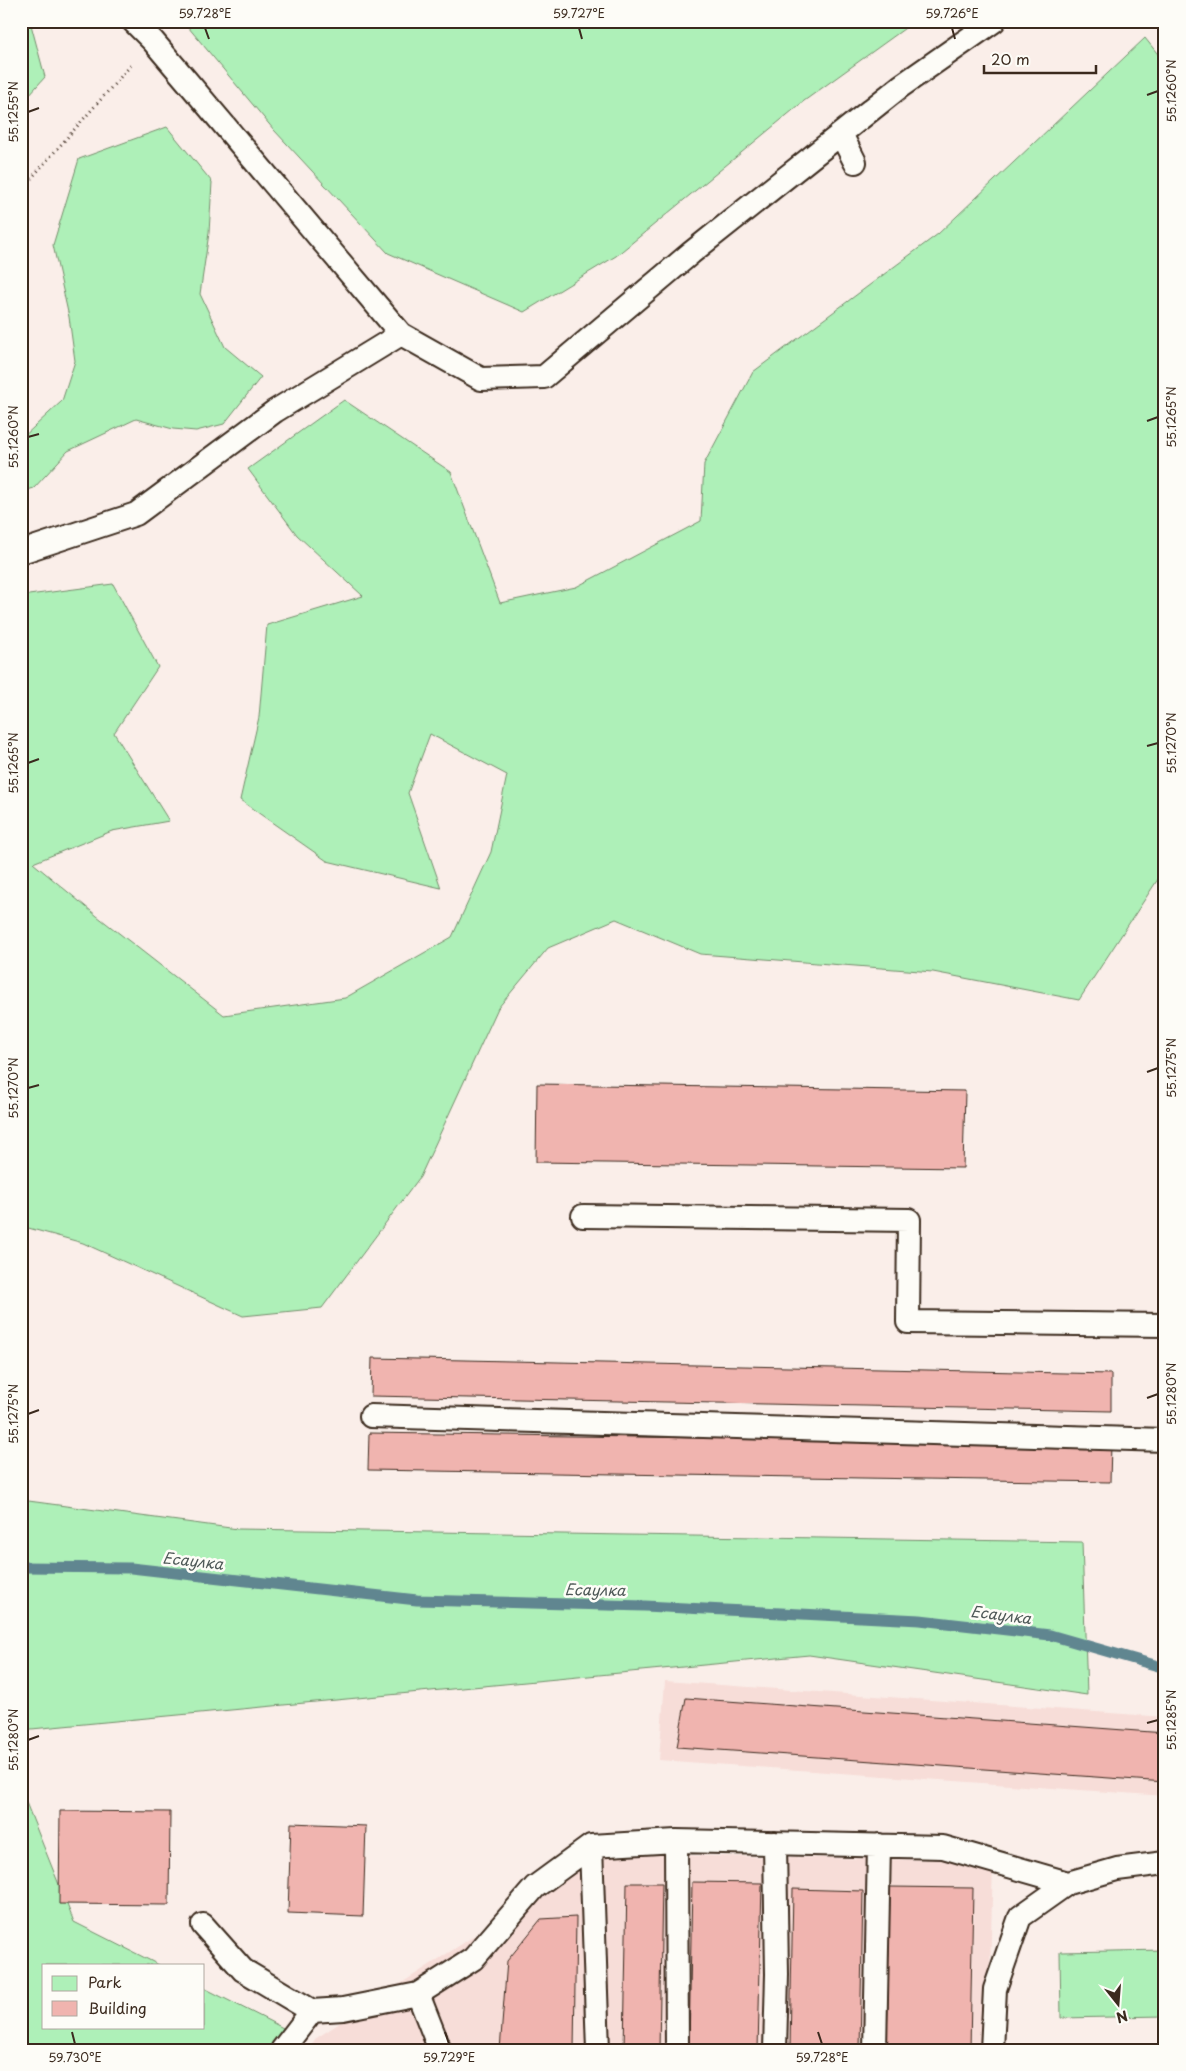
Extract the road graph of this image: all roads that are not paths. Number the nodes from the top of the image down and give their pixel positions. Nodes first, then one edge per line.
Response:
1 (133, 21) edge
2 (994, 21) edge
3 (841, 134) junction
4 (855, 162) dead end
5 (401, 334) junction
6 (21, 552) edge
7 (583, 1216) dead end
8 (1165, 1325) edge
9 (371, 1416) dead end
10 (1165, 1440) edge
11 (676, 1841) junction
12 (776, 1843) junction
13 (591, 1846) junction
14 (879, 1846) junction
15 (1165, 1863) edge
16 (1068, 1883) junction
17 (203, 1925) dead end
18 (418, 1994) junction
19 (312, 2011) junction
20 (282, 2050) edge
21 (440, 2050) edge
22 (598, 2050) edge
23 (676, 2050) edge
24 (775, 2050) edge
25 (875, 2050) edge
26 (992, 2050) edge

1 - 5 lane
2 - 3 lane
3 - 4 lane
3 - 5 lane
5 - 6 lane
7 - 8 lane
9 - 10 lane
11 - 12 lane
11 - 13 lane
11 - 23 lane
12 - 14 lane
12 - 24 lane
13 - 18 lane
13 - 22 lane
14 - 16 lane
14 - 25 lane
15 - 16 lane
16 - 26 lane
17 - 19 lane
18 - 19 lane
18 - 21 lane
19 - 20 lane

